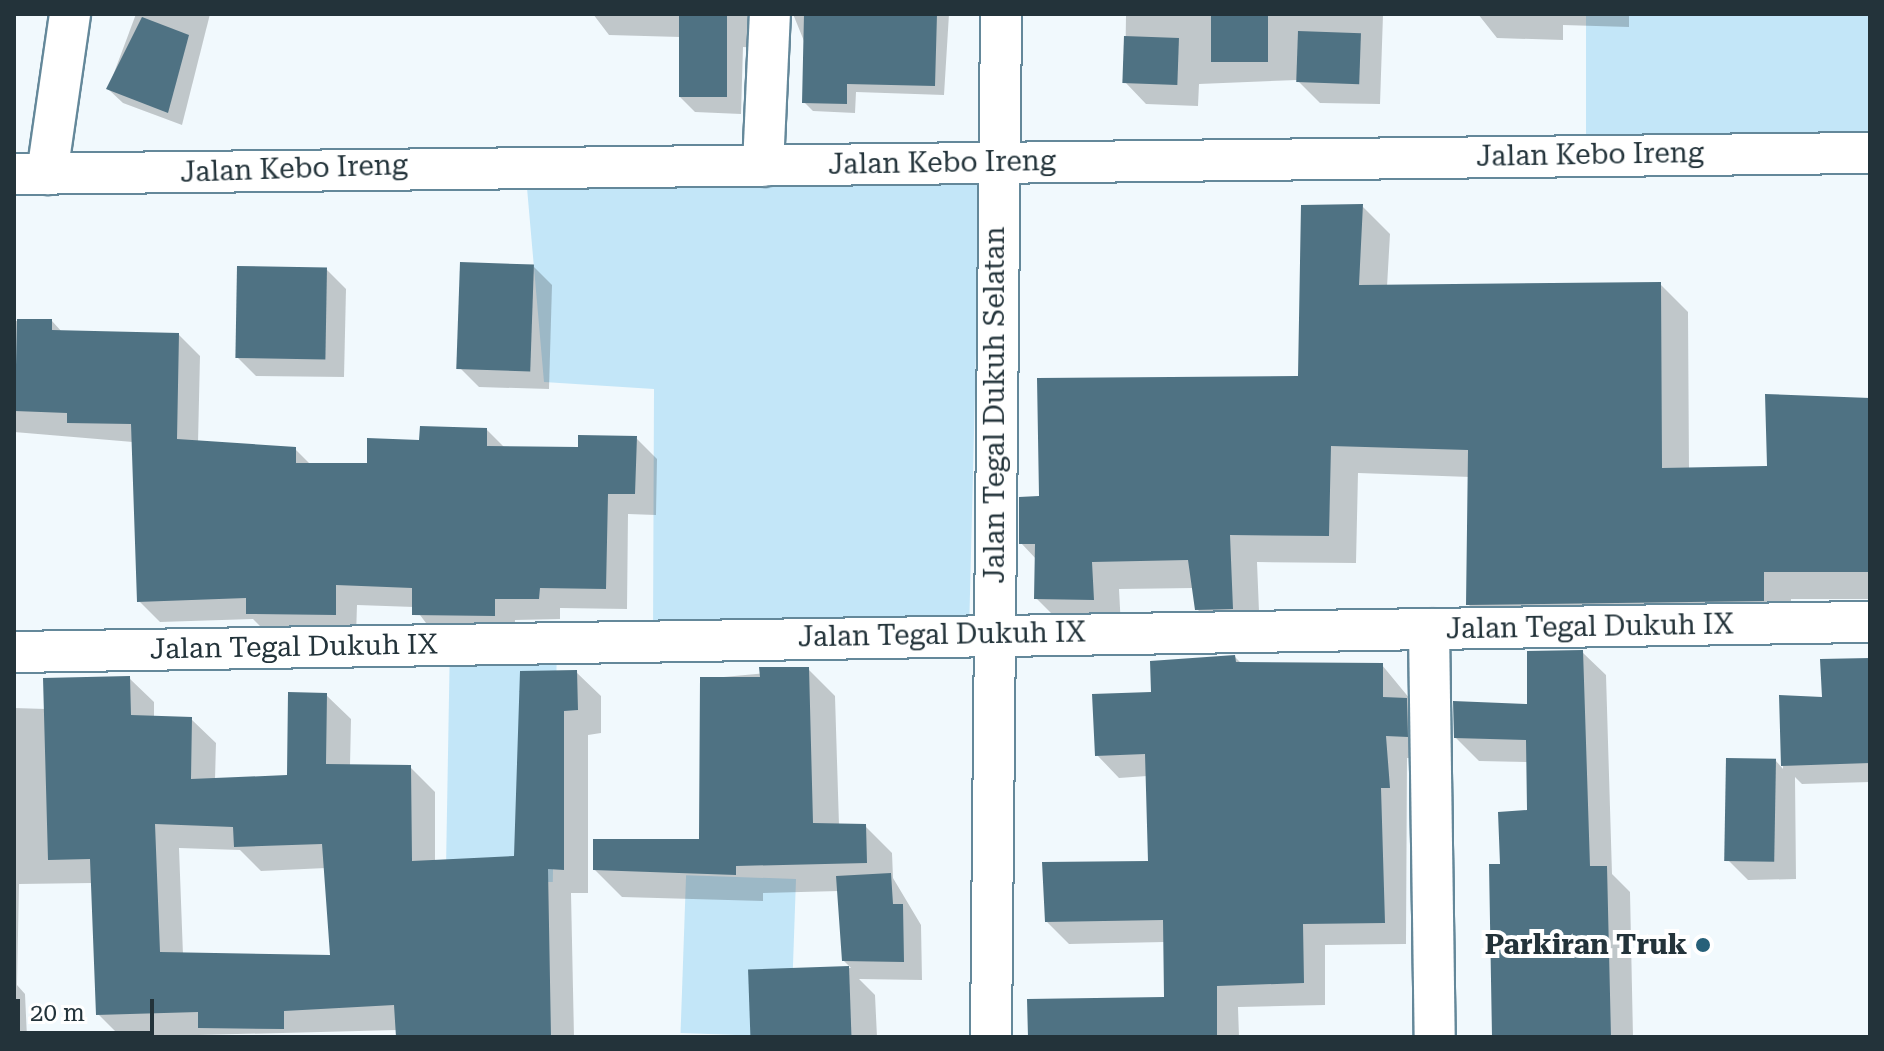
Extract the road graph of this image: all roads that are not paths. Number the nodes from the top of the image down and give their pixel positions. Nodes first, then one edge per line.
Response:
1 (70, 14) edge
2 (770, 14) edge
3 (1001, 14) edge
4 (1870, 153) edge
5 (997, 161) junction
6 (763, 166) junction
7 (30, 174) edge
8 (1870, 622) edge
9 (1429, 629) junction
10 (994, 633) junction
11 (14, 652) edge
12 (991, 1037) edge
13 (1435, 1037) edge

1 - 7 street
2 - 6 street
3 - 5 street, Jalan Tegal Dukuh Selatan
4 - 5 street, Jalan Kebo Ireng
5 - 6 street, Jalan Kebo Ireng
5 - 10 street, Jalan Tegal Dukuh Selatan
6 - 7 street, Jalan Kebo Ireng
8 - 9 street, Jalan Tegal Dukuh IX
9 - 10 street, Jalan Tegal Dukuh IX
9 - 13 street
10 - 11 street, Jalan Tegal Dukuh IX
10 - 12 street, Jalan Tegal Dukuh Selatan

